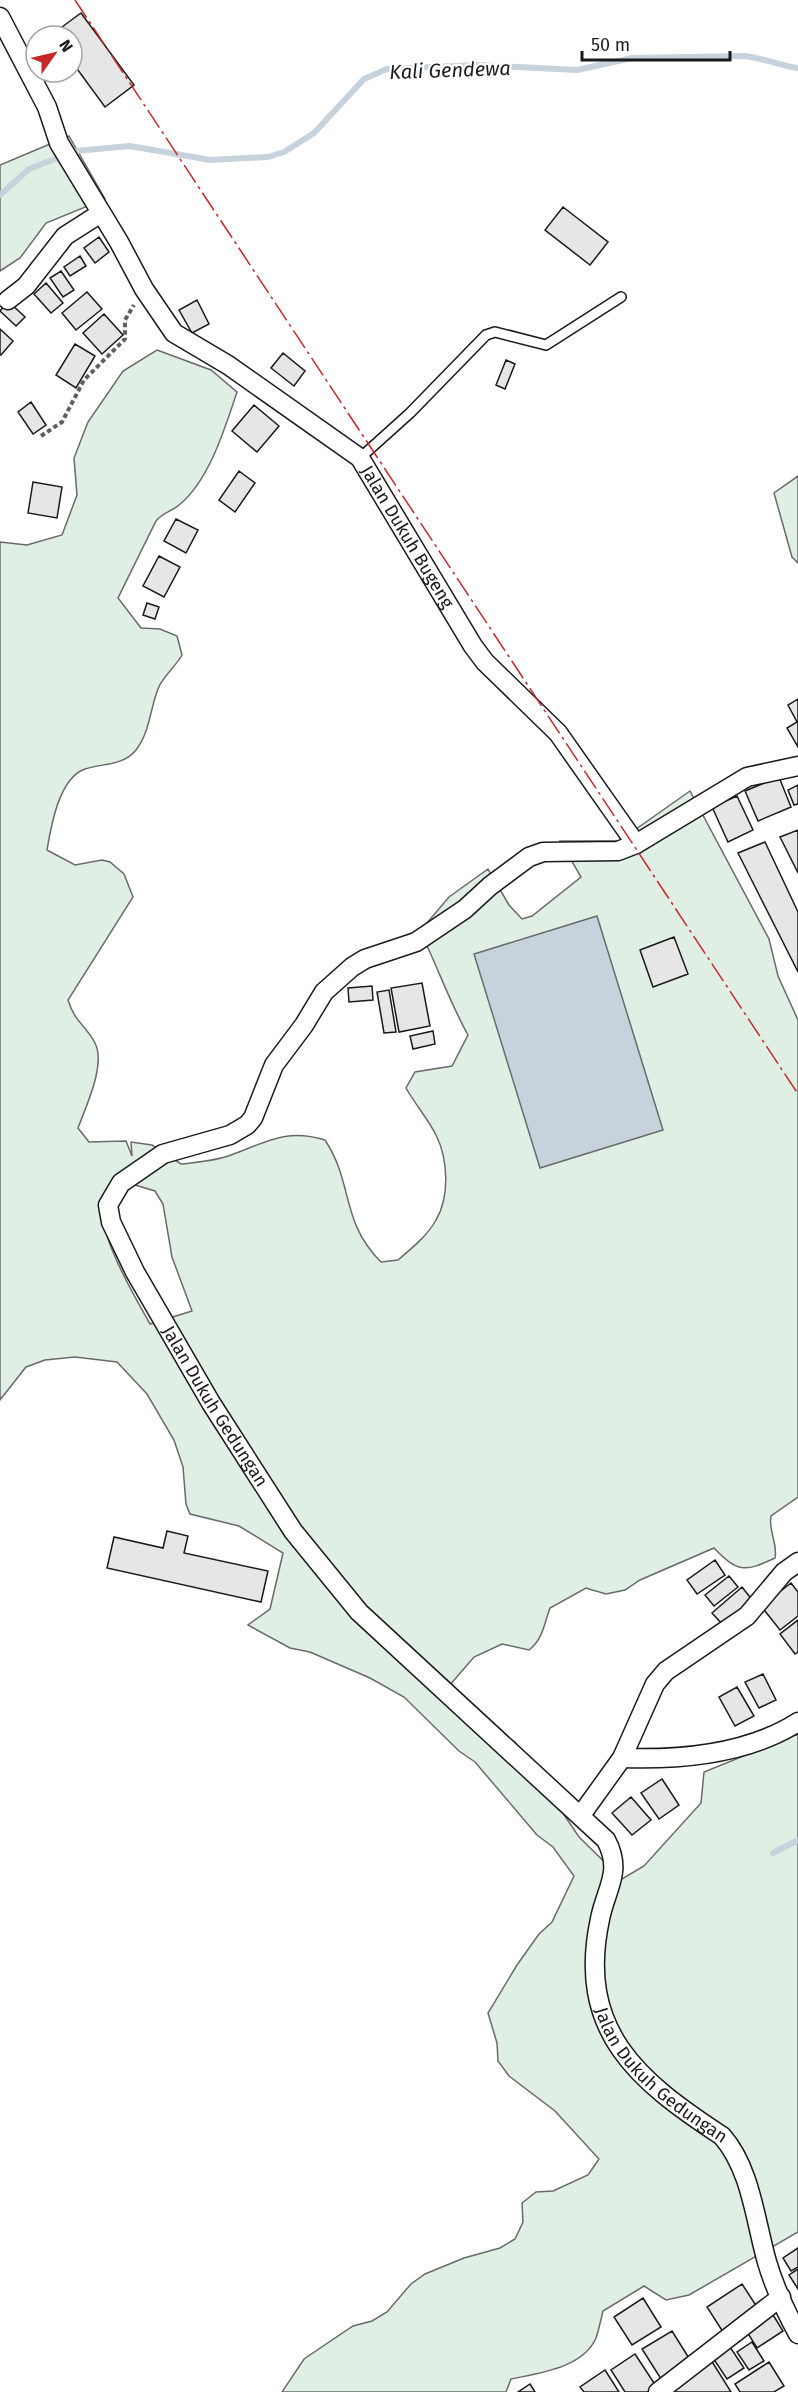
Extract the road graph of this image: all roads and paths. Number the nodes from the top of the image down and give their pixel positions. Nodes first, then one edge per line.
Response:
1 (0, 17) edge
2 (101, 213) junction
3 (144, 290) junction
4 (621, 297) dead end
5 (8, 300) dead end
6 (41, 436) dead end
7 (360, 458) junction
8 (798, 766) edge
9 (636, 844) junction
10 (798, 1562) edge
11 (798, 1722) edge
12 (622, 1758) junction
13 (581, 1815) junction
14 (781, 2297) junction
15 (798, 2334) edge
16 (658, 2392) edge

1 - 2 street, Jalan Dukuh Bugeng
2 - 3 street, Jalan Dukuh Bugeng
2 - 5 street
3 - 6 path
3 - 7 street, Jalan Dukuh Bugeng
4 - 7 lane
7 - 9 street, Jalan Dukuh Bugeng
8 - 9 street, Jalan Dukuh Gedungan
9 - 13 street, Jalan Dukuh Gedungan
10 - 12 street
11 - 12 street
12 - 13 street
13 - 14 street, Jalan Dukuh Gedungan
14 - 15 street, Jalan Dukuh Gedungan
14 - 16 street

